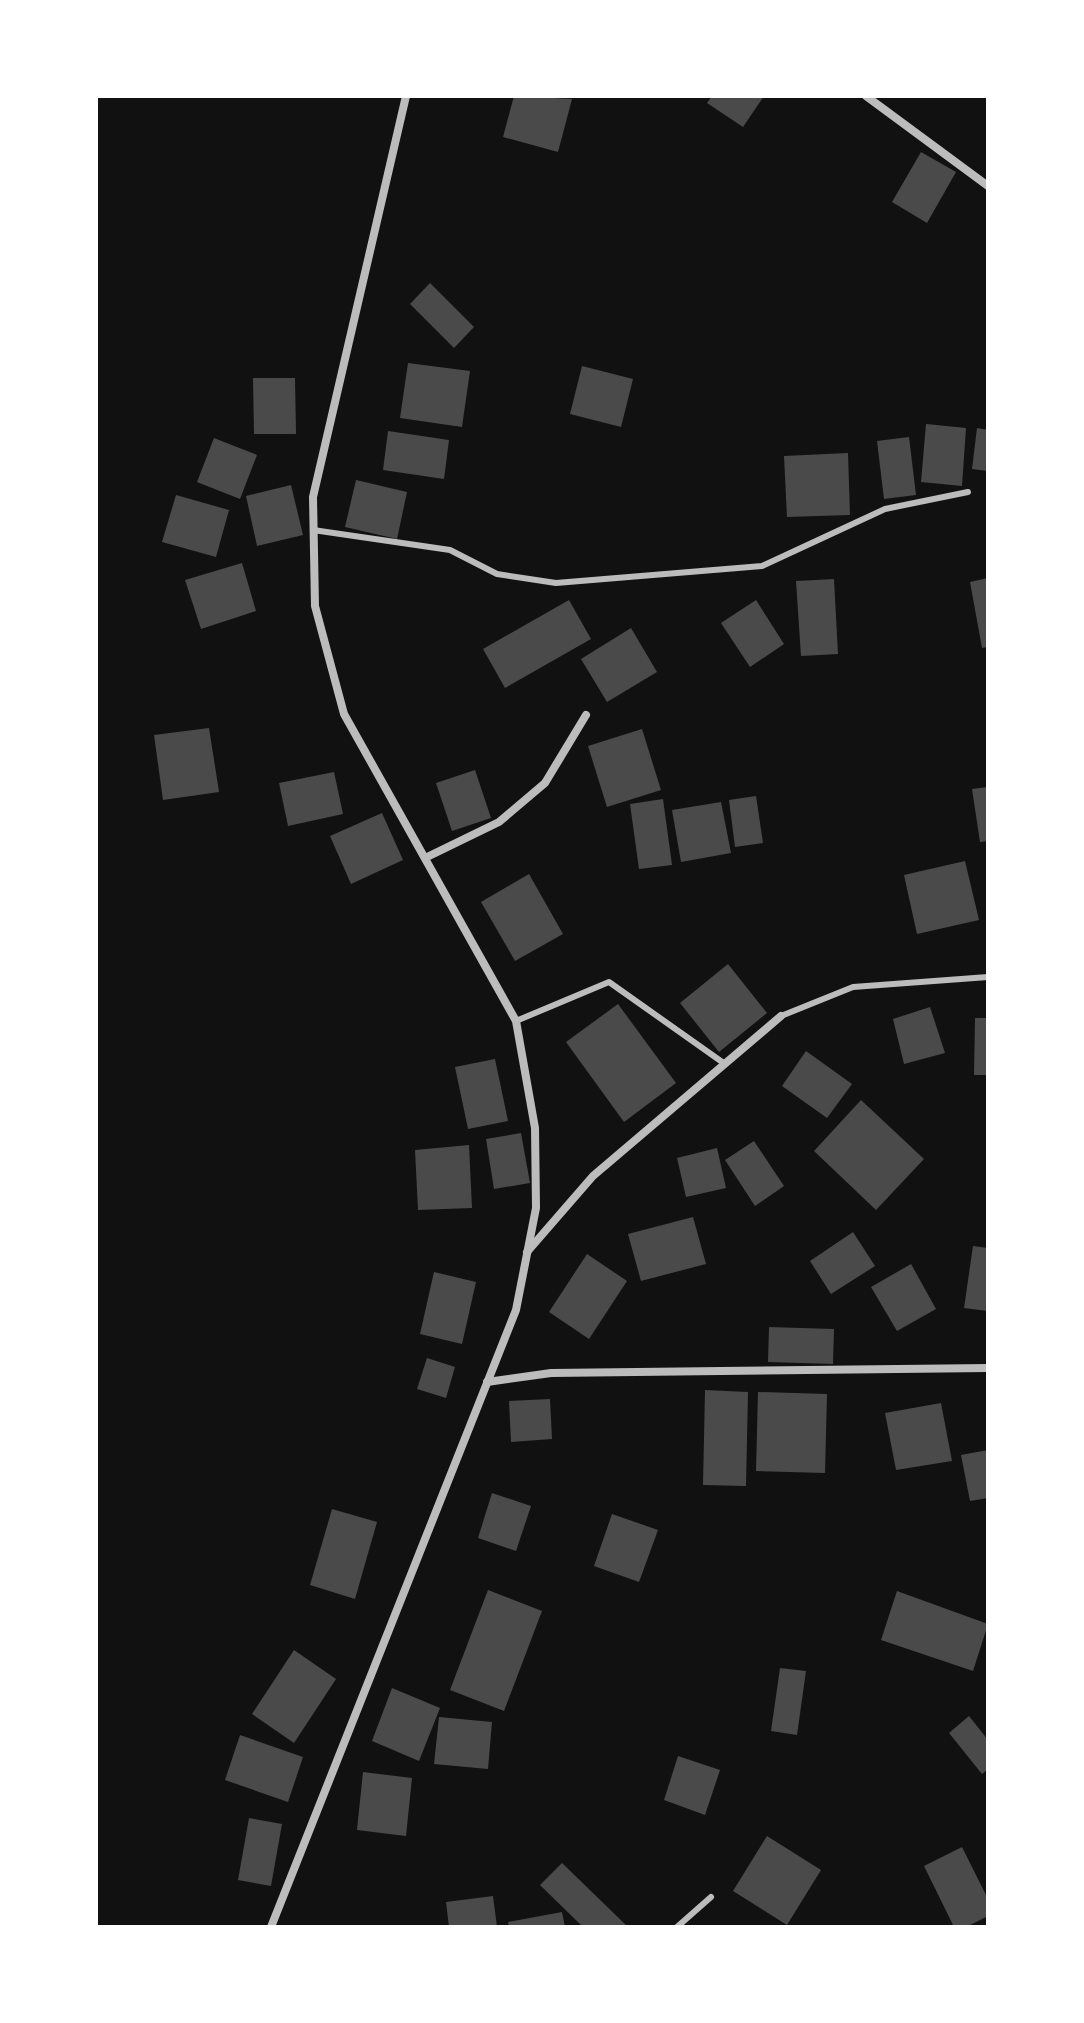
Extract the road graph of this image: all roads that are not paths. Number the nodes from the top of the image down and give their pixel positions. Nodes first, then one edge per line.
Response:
1 (406, 96) edge
2 (866, 96) edge
3 (988, 186) edge
4 (968, 492) dead end
5 (313, 530) junction
6 (586, 715) dead end
7 (425, 858) junction
8 (988, 977) edge
9 (781, 1016) joint
10 (516, 1021) junction
11 (725, 1064) junction
12 (527, 1253) junction
13 (988, 1368) edge
14 (487, 1382) junction
15 (711, 1897) dead end
16 (271, 1927) edge
17 (677, 1927) edge

1 - 5 street
2 - 3 street
4 - 5 lane
5 - 7 street
6 - 7 street
7 - 10 street
8 - 9 lane
9 - 11 street
10 - 11 lane
10 - 12 street
11 - 12 street
12 - 14 street
13 - 14 street
14 - 16 street
15 - 17 lane

